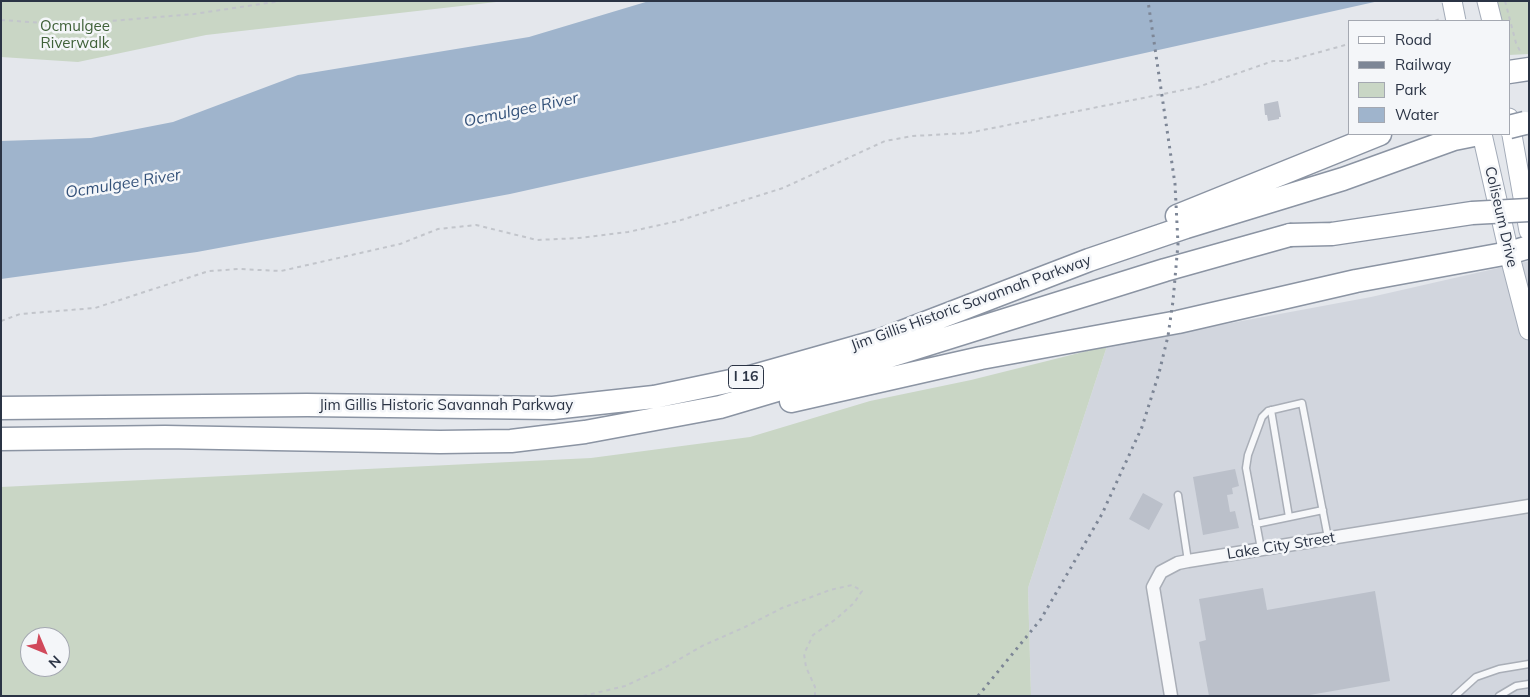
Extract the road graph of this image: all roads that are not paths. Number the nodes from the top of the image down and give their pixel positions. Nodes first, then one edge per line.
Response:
1 (1452, 1) edge
2 (1487, 1) edge
3 (1456, 20) edge
4 (1492, 20) edge
5 (1529, 69) edge
6 (1510, 72) edge
7 (1518, 123) edge
8 (1378, 135) edge
9 (1476, 135) edge
10 (1480, 135) edge
11 (1529, 210) edge
12 (1529, 231) edge
13 (1519, 250) edge
14 (1089, 260) junction
15 (1529, 330) edge
16 (720, 407) junction
17 (1, 408) edge
18 (1271, 410) junction
19 (1, 439) edge
20 (1178, 495) dead end
21 (1529, 506) edge
22 (1323, 510) junction
23 (1289, 517) junction
24 (1256, 524) junction
25 (1328, 538) junction
26 (1261, 549) junction
27 (1188, 561) junction
28 (1529, 664) edge
29 (1529, 684) edge
30 (1509, 693) edge
31 (1171, 696) edge
32 (1455, 696) edge
33 (1499, 696) edge

1 - 3 main road, bridge
2 - 4 main road
5 - 6 highway
7 - 12 main road, Coliseum Drive
8 - 14 highway
9 - 14 highway, Jim Gillis Historic Savannah Parkway / I 16
10 - 13 main road, Coliseum Drive
11 - 16 highway, Jim Gillis Historic Savannah Parkway / I 16, bridge
13 - 15 main road, Coliseum Drive
13 - 16 highway
14 - 17 highway, Jim Gillis Historic Savannah Parkway / I 16
16 - 19 highway, Jim Gillis Historic Savannah Parkway / I 16
18 - 22 lane
18 - 23 lane
18 - 24 lane
20 - 27 lane
21 - 25 street, Lake City Street
22 - 23 lane
22 - 25 lane
23 - 24 lane
24 - 26 lane
25 - 26 street, Lake City Street
26 - 27 street, Lake City Street
27 - 31 street, Lake City Street
28 - 32 lane
29 - 30 lane
30 - 33 lane

